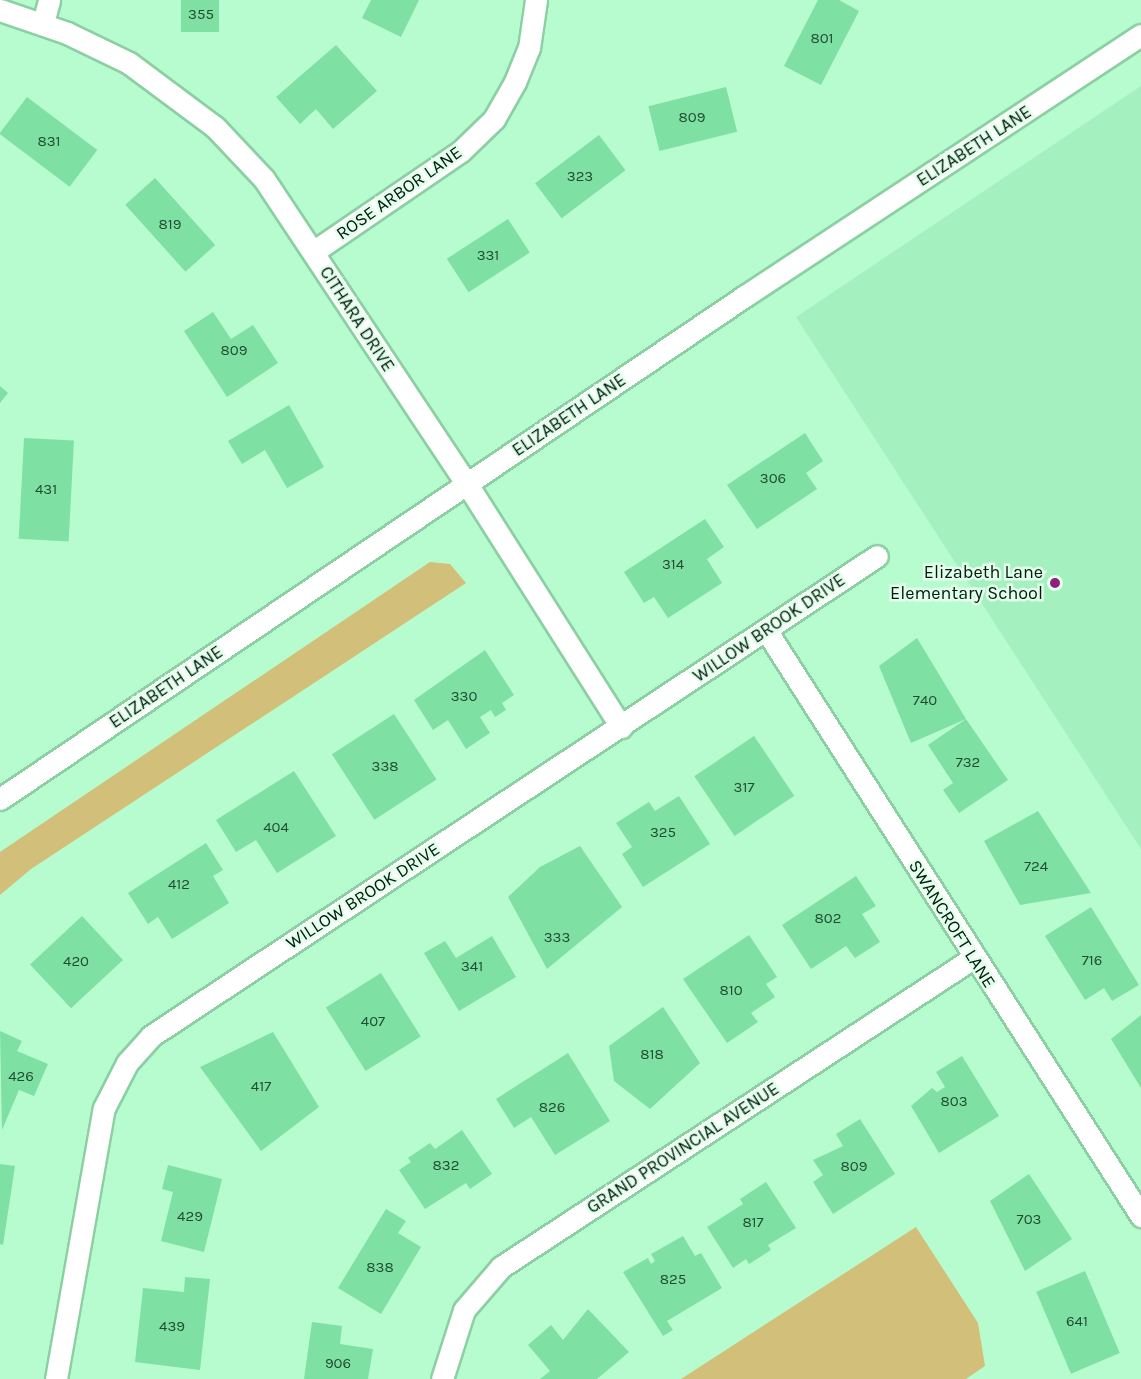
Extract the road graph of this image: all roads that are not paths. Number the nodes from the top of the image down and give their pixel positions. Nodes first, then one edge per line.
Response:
1 (49, 0) edge
2 (536, 0) edge
3 (0, 10) edge
4 (43, 23) junction
5 (1141, 35) edge
6 (313, 252) junction
7 (467, 484) junction
8 (877, 556) dead end
9 (766, 630) junction
10 (621, 727) junction
11 (0, 799) edge
12 (973, 958) junction
13 (1141, 1216) edge
14 (56, 1379) edge
15 (442, 1379) edge

1 - 4 street
2 - 6 street, ROSE ARBOR LANE
3 - 4 street, CITHARA DRIVE
4 - 6 street, CITHARA DRIVE
5 - 7 street, ELIZABETH LANE
6 - 7 street, CITHARA DRIVE
7 - 10 street, CITHARA DRIVE
7 - 11 street, ELIZABETH LANE
8 - 9 street, WILLOW BROOK DRIVE
9 - 10 street, WILLOW BROOK DRIVE
9 - 12 street, SWANCROFT LANE
10 - 14 street, WILLOW BROOK DRIVE
12 - 13 street, SWANCROFT LANE
12 - 15 street, GRAND PROVINCIAL AVENUE

